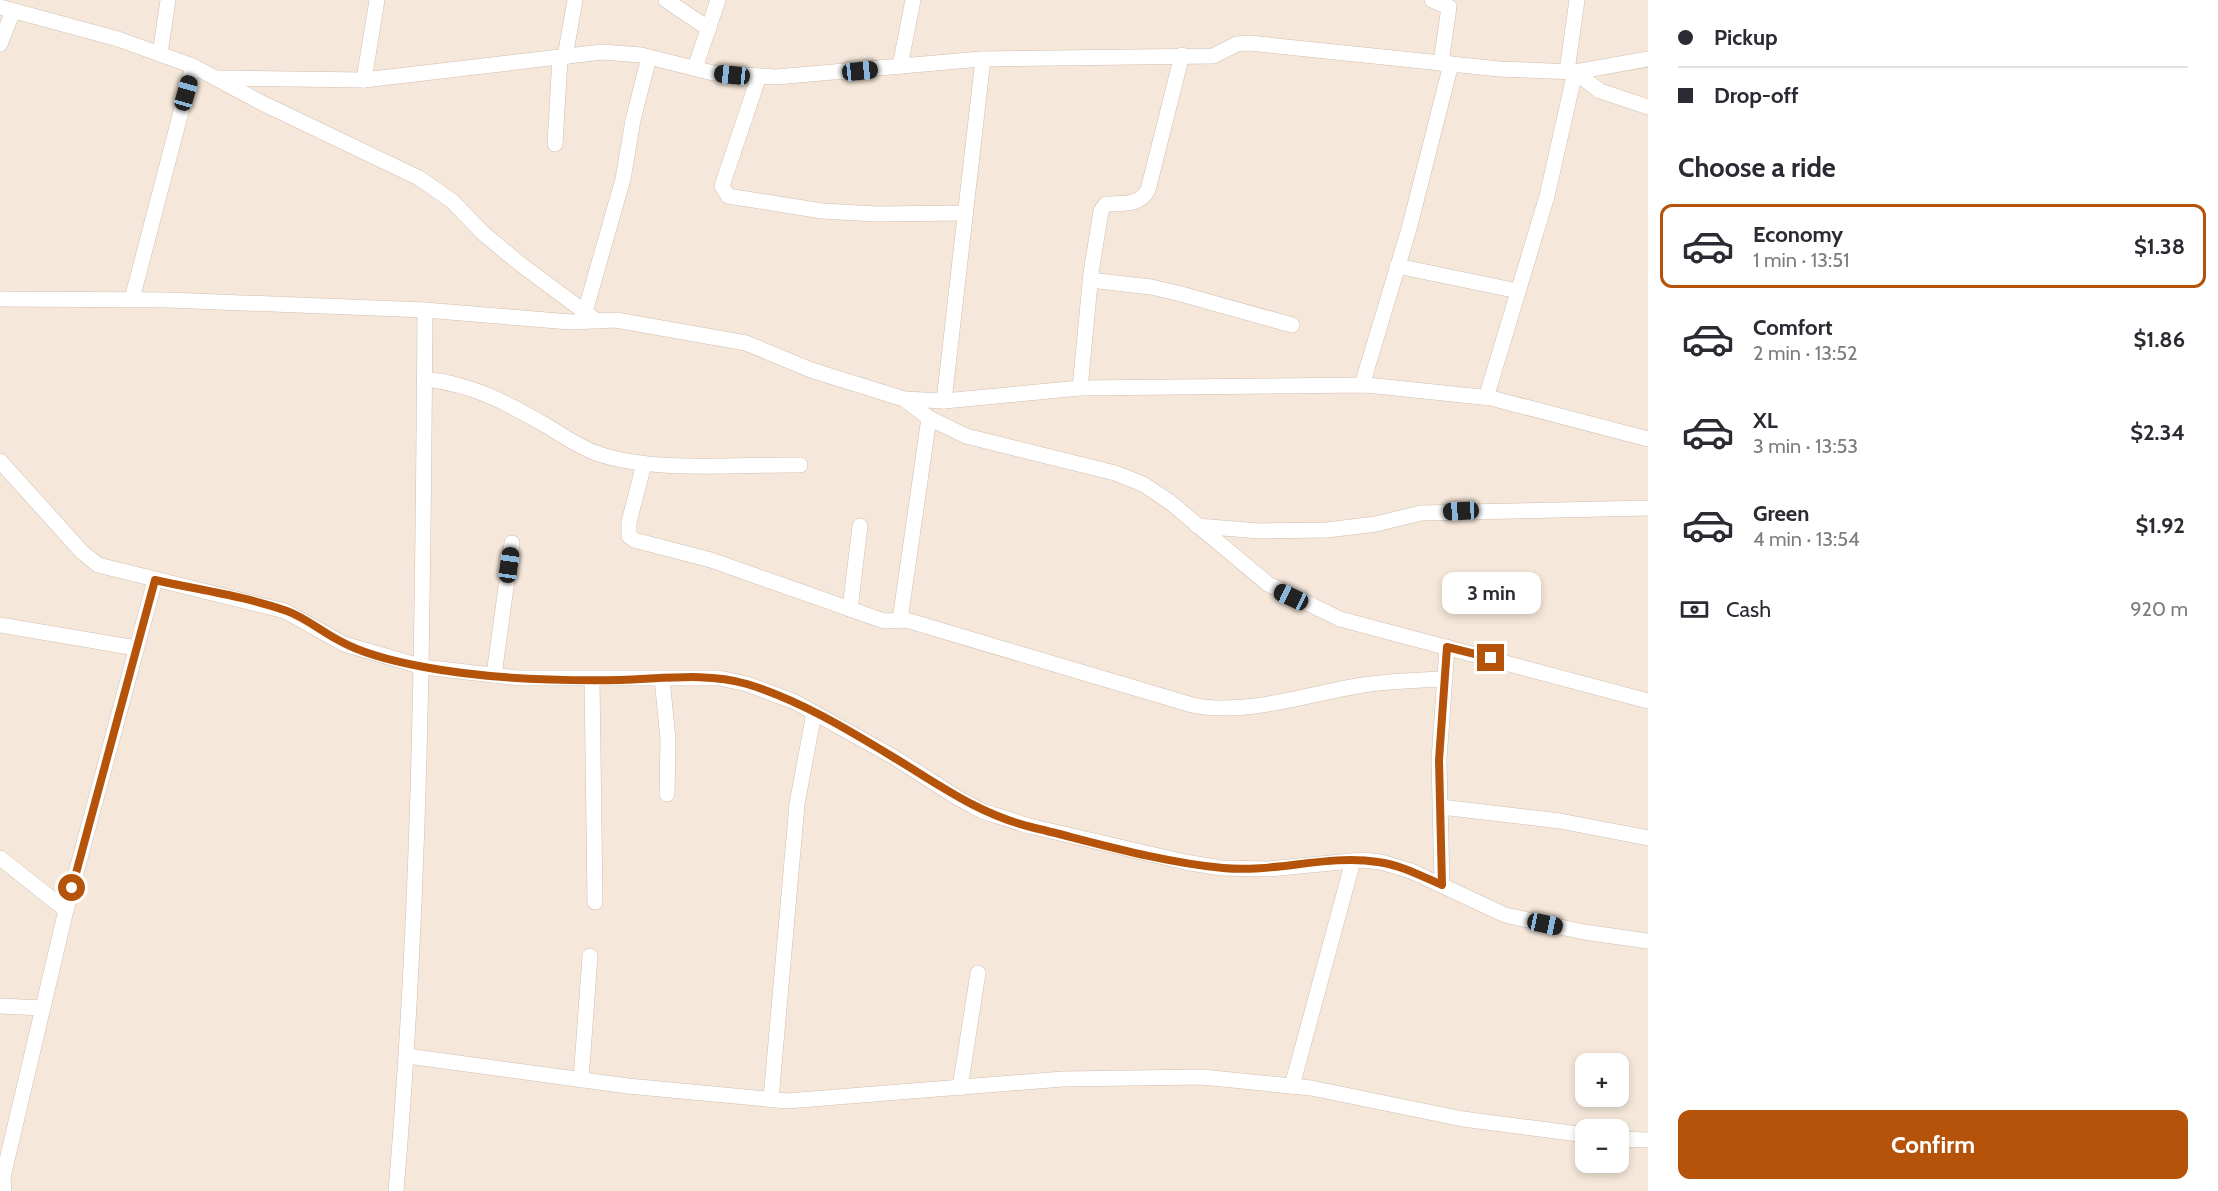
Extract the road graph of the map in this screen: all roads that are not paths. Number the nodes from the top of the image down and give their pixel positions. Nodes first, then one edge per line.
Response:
1 (168, 0) edge
2 (377, 0) edge
3 (575, 0) edge
4 (666, 0) edge
5 (718, 0) edge
6 (913, 0) edge
7 (1432, 0) edge
8 (1577, 0) edge
9 (7, 9) edge
10 (709, 29) junction
11 (0, 44) edge
12 (160, 54) junction
13 (1182, 55) junction
14 (562, 57) junction
15 (649, 57) junction
16 (983, 59) junction
17 (1648, 59) edge
18 (1446, 64) junction
19 (193, 66) junction
20 (900, 66) junction
21 (695, 68) junction
22 (1571, 71) junction
23 (759, 76) junction
24 (216, 78) junction
25 (364, 80) junction
26 (1648, 106) edge
27 (555, 144) dead end
28 (966, 213) junction
29 (1397, 266) junction
30 (1090, 280) junction
31 (1518, 291) junction
32 (0, 299) edge
33 (132, 299) junction
34 (425, 310) junction
35 (591, 316) junction
36 (1293, 325) dead end
37 (424, 379) junction
38 (1362, 385) junction
39 (1080, 388) junction
40 (1486, 398) junction
41 (904, 399) junction
42 (944, 401) junction
43 (929, 418) junction
44 (1648, 439) edge
45 (0, 461) edge
46 (644, 464) junction
47 (800, 465) dead end
48 (1648, 508) edge
49 (860, 526) dead end
50 (1197, 526) junction
51 (512, 543) dead end
52 (155, 580) junction
53 (850, 609) junction
54 (900, 620) junction
55 (0, 625) edge
56 (1447, 647) junction
57 (136, 648) junction
58 (423, 667) junction
59 (494, 675) junction
60 (662, 678) junction
61 (592, 679) junction
62 (1445, 679) junction
63 (1648, 702) edge
64 (814, 712) junction
65 (667, 794) dead end
66 (1441, 807) junction
67 (1648, 837) edge
68 (0, 858) edge
69 (1353, 861) junction
70 (1442, 885) junction
71 (595, 902) dead end
72 (66, 910) junction
73 (1648, 941) edge
74 (590, 956) dead end
75 (978, 973) dead end
76 (0, 1006) edge
77 (43, 1008) junction
78 (407, 1056) junction
79 (581, 1080) junction
80 (1292, 1086) junction
81 (960, 1088) junction
82 (771, 1099) junction
83 (1575, 1134) edge
84 (1629, 1139) edge
85 (1648, 1140) edge
86 (2, 1182) edge
87 (396, 1191) edge

1 - 12 street
2 - 25 street
3 - 14 street
4 - 10 street
5 - 10 street
6 - 20 street
7 - 18 street
8 - 22 street
9 - 11 street
9 - 12 street
10 - 21 street
12 - 19 street
13 - 16 street
13 - 18 street
13 - 30 street
14 - 15 street
14 - 25 street
14 - 27 street
15 - 21 street
15 - 35 street
16 - 20 street
16 - 28 street
17 - 22 street
18 - 22 street
18 - 29 street
19 - 24 street
19 - 33 street
20 - 23 street
21 - 23 street
22 - 26 street
22 - 31 street
23 - 28 street
24 - 25 street
24 - 35 street
28 - 42 street
29 - 31 street
29 - 38 street
30 - 36 street
30 - 39 street
31 - 40 street
32 - 33 street
33 - 34 street
34 - 35 street
34 - 37 street
35 - 41 street
37 - 46 street
37 - 58 street
38 - 39 street
38 - 40 street
39 - 42 street
40 - 44 street
41 - 42 street
41 - 43 street
43 - 50 street
43 - 54 street
45 - 52 street
46 - 47 street
46 - 53 street
48 - 50 street
49 - 53 street
50 - 56 street
51 - 59 street
52 - 57 street
52 - 58 street
53 - 54 street
54 - 62 street
55 - 57 street
56 - 62 street
56 - 63 street
57 - 72 street
58 - 59 street
58 - 78 street
59 - 61 street
60 - 61 street
60 - 64 street
60 - 65 street
61 - 71 street
62 - 66 street
64 - 69 street
64 - 82 street
66 - 67 street
66 - 70 street
68 - 72 street
69 - 70 street
69 - 80 street
70 - 73 street
72 - 77 street
74 - 79 street
75 - 81 street
76 - 77 street
77 - 86 street
78 - 79 street
78 - 87 street
79 - 82 street
80 - 81 street
80 - 83 street
81 - 82 street
84 - 85 street

